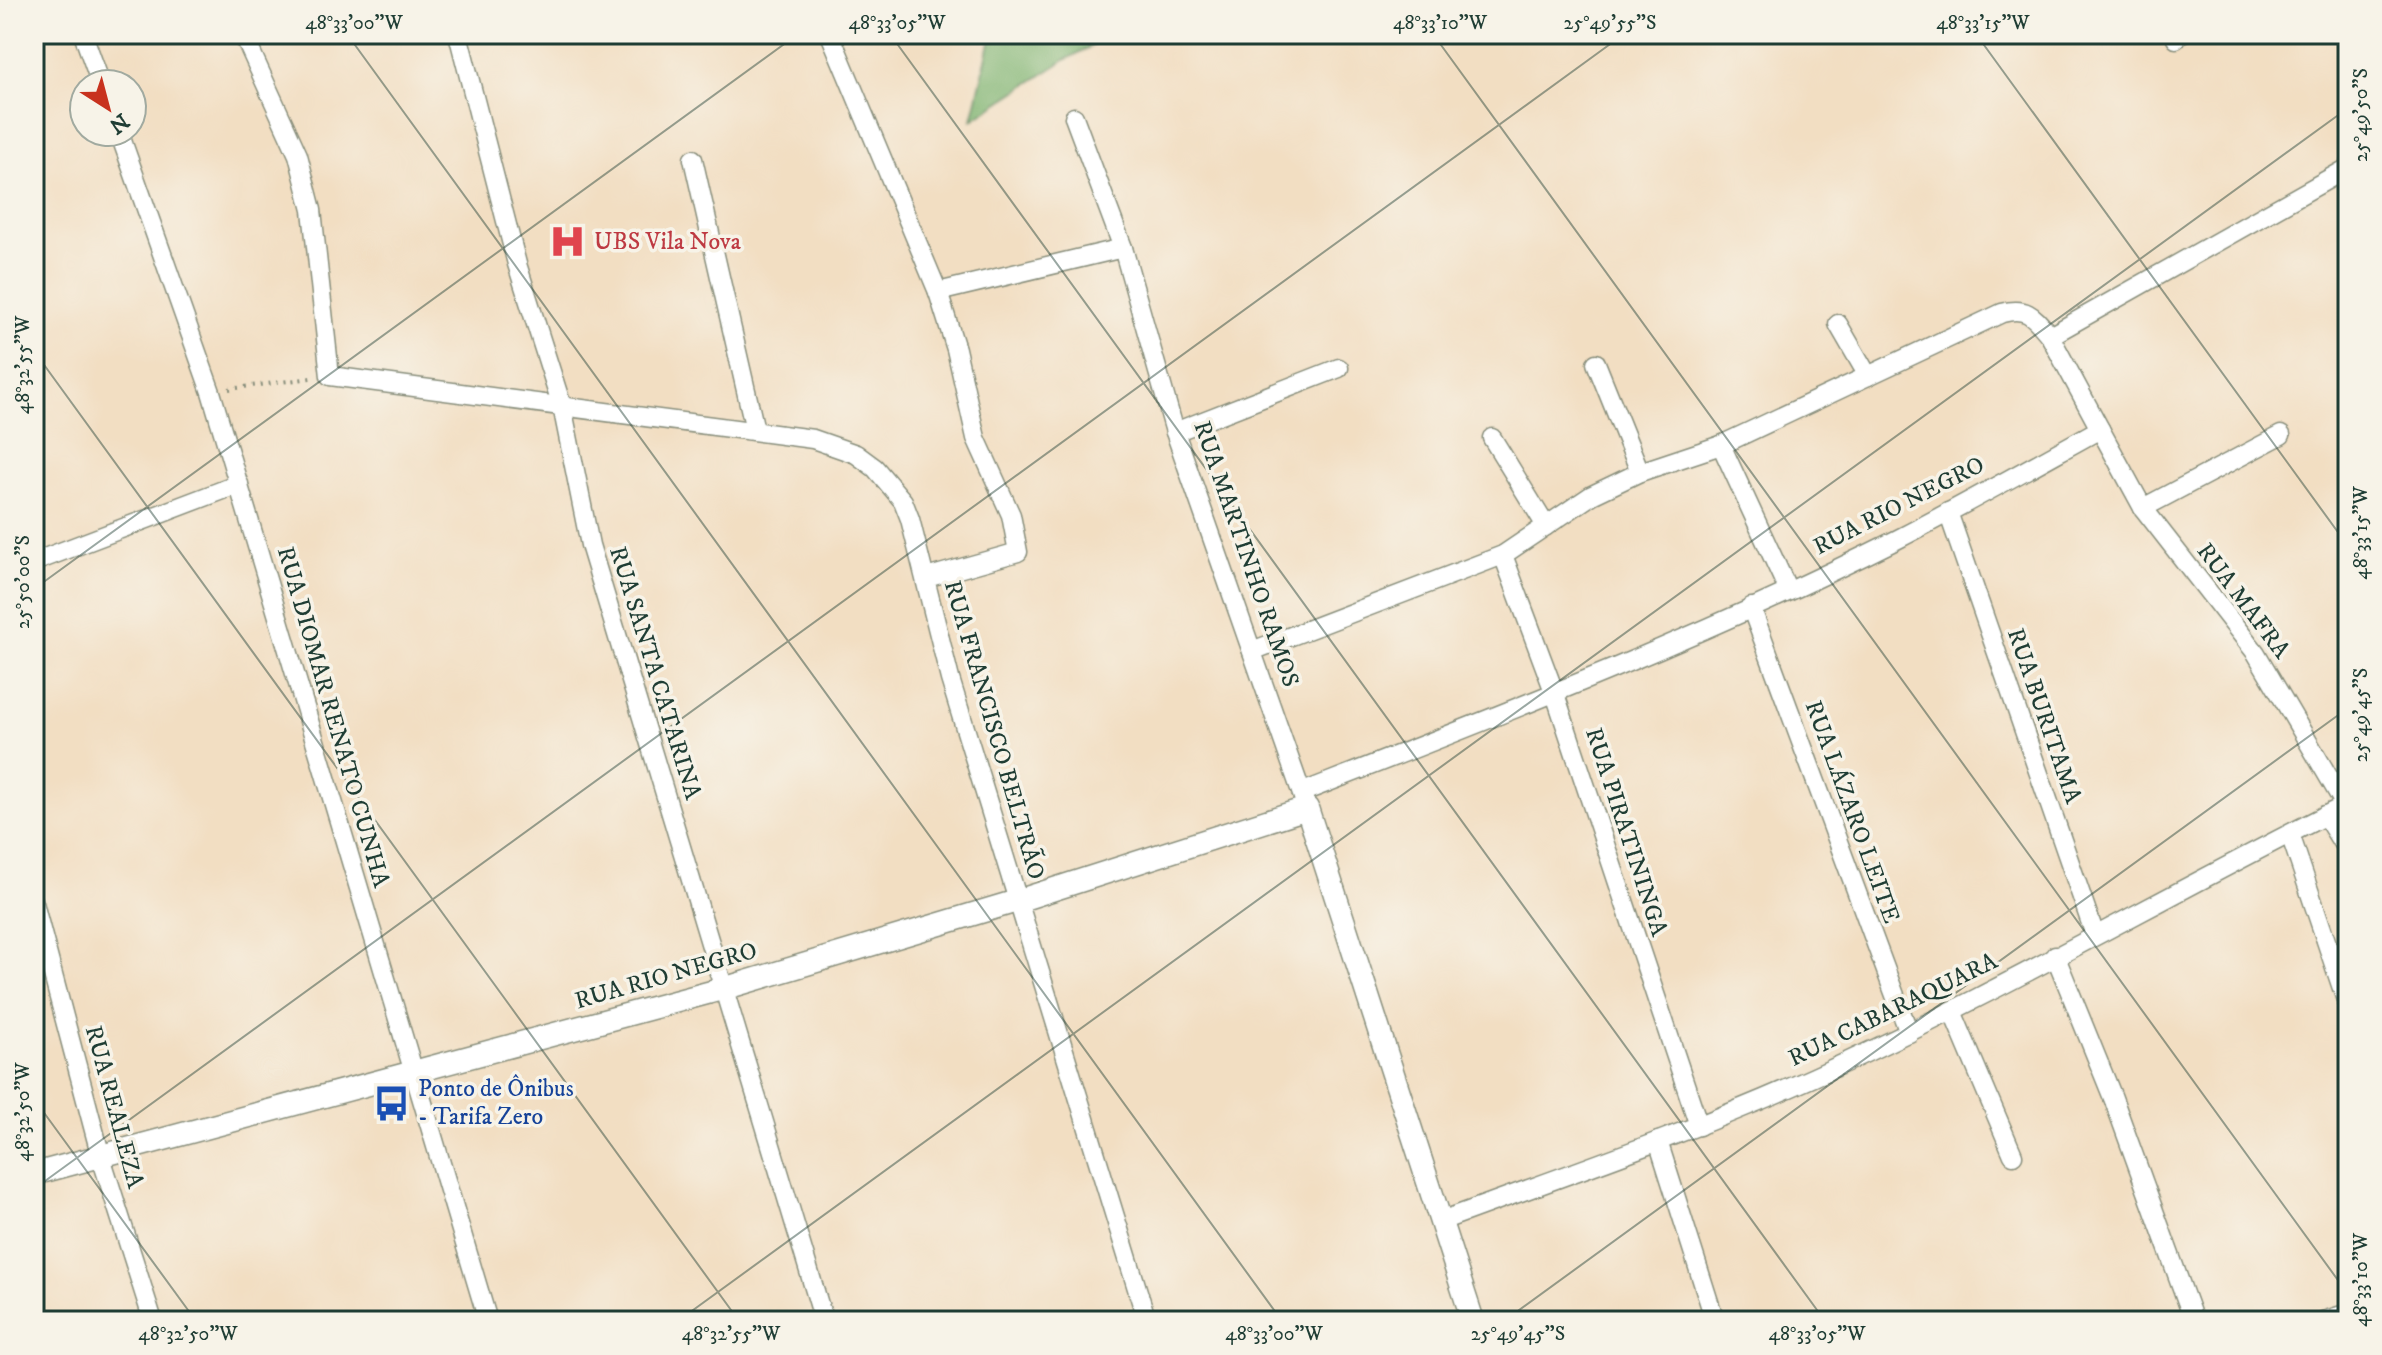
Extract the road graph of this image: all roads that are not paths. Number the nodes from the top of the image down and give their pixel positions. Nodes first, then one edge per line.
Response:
1 (83, 34) edge
2 (243, 34) edge
3 (458, 34) edge
4 (830, 34) edge
5 (95, 68) edge
6 (1074, 117) dead end
7 (125, 148) edge
8 (693, 159) dead end
9 (2348, 168) edge
10 (1123, 248) junction
11 (938, 292) junction
12 (1838, 324) dead end
13 (2050, 336) junction
14 (1596, 363) dead end
15 (1339, 368) dead end
16 (1868, 376) junction
17 (562, 406) junction
18 (2100, 429) junction
19 (755, 430) junction
20 (1175, 432) junction
21 (2281, 435) dead end
22 (1492, 438) dead end
23 (1721, 445) junction
24 (1640, 472) junction
25 (239, 484) junction
26 (2143, 508) junction
27 (1948, 512) junction
28 (1546, 526) junction
29 (1503, 555) junction
30 (34, 562) edge
31 (926, 578) junction
32 (1788, 590) junction
33 (1751, 607) junction
34 (1252, 651) junction
35 (1555, 694) junction
36 (1305, 800) junction
37 (2347, 804) edge
38 (2325, 815) junction
39 (2290, 834) junction
40 (2348, 852) edge
41 (1017, 901) junction
42 (34, 903) edge
43 (2095, 935) junction
44 (2055, 955) junction
45 (726, 988) junction
46 (2348, 1006) edge
47 (1952, 1011) junction
48 (1909, 1033) junction
49 (413, 1073) junction
50 (1699, 1126) junction
51 (1658, 1141) junction
52 (2013, 1155) dead end
53 (101, 1157) junction
54 (34, 1174) edge
55 (1441, 1221) junction
56 (2348, 1313) edge
57 (153, 1321) edge
58 (488, 1321) edge
59 (824, 1321) edge
60 (1147, 1321) edge
61 (1473, 1321) edge
62 (1715, 1321) edge
63 (2194, 1321) edge
64 (2323, 1321) edge

1 - 5 street
2 - 17 street, RUA FRANCISCO BELTRÃO
3 - 17 street, RUA SANTA CATARINA
4 - 11 street
6 - 10 street, RUA MARTINHO RAMOS
7 - 25 street, RUA DIOMAR RENATO CUNHA
8 - 19 street
9 - 13 street
10 - 11 street
10 - 20 street, RUA MARTINHO RAMOS
11 - 31 street
12 - 16 street
13 - 16 street
13 - 18 street
14 - 24 street
15 - 20 street
16 - 23 street
17 - 19 street, RUA FRANCISCO BELTRÃO
17 - 45 street, RUA SANTA CATARINA
18 - 26 street, RUA MAFRA
18 - 27 street, RUA RIO NEGRO
19 - 31 street, RUA FRANCISCO BELTRÃO
20 - 34 street, RUA MARTINHO RAMOS
21 - 26 street
22 - 28 street
23 - 24 street
23 - 32 street
24 - 28 street
25 - 30 street
25 - 49 street, RUA DIOMAR RENATO CUNHA
26 - 37 street, RUA MAFRA
27 - 32 street, RUA RIO NEGRO
27 - 43 street, RUA BURITAMA
28 - 29 street
29 - 34 street
29 - 35 street, RUA PIRATININGA
31 - 41 street, RUA FRANCISCO BELTRÃO
32 - 33 street, RUA RIO NEGRO
33 - 35 street, RUA RIO NEGRO
33 - 48 street, RUA LÁZARO LEITE
34 - 36 street, RUA MARTINHO RAMOS
35 - 36 street, RUA RIO NEGRO
35 - 50 street, RUA PIRATININGA
36 - 41 street, RUA RIO NEGRO
36 - 55 street, RUA MARTINHO RAMOS
37 - 38 street, RUA CABARAQUARA
38 - 39 street, RUA CABARAQUARA
38 - 40 street
39 - 43 street, RUA CABARAQUARA
39 - 46 street
41 - 45 street, RUA RIO NEGRO
41 - 60 street, RUA FRANCISCO BELTRÃO
42 - 53 street, RUA REALEZA
43 - 44 street, RUA CABARAQUARA
44 - 47 street, RUA CABARAQUARA
44 - 63 street
45 - 49 street, RUA RIO NEGRO
45 - 59 street, RUA SANTA CATARINA
47 - 48 street, RUA CABARAQUARA
47 - 52 street
48 - 50 street, RUA CABARAQUARA
49 - 53 street, RUA RIO NEGRO
49 - 58 street, RUA DIOMAR RENATO CUNHA
50 - 51 street, RUA CABARAQUARA
51 - 55 street, RUA CABARAQUARA
51 - 62 street
53 - 54 street, RUA RIO NEGRO
53 - 57 street, RUA REALEZA
55 - 61 street, RUA MARTINHO RAMOS
56 - 64 street

